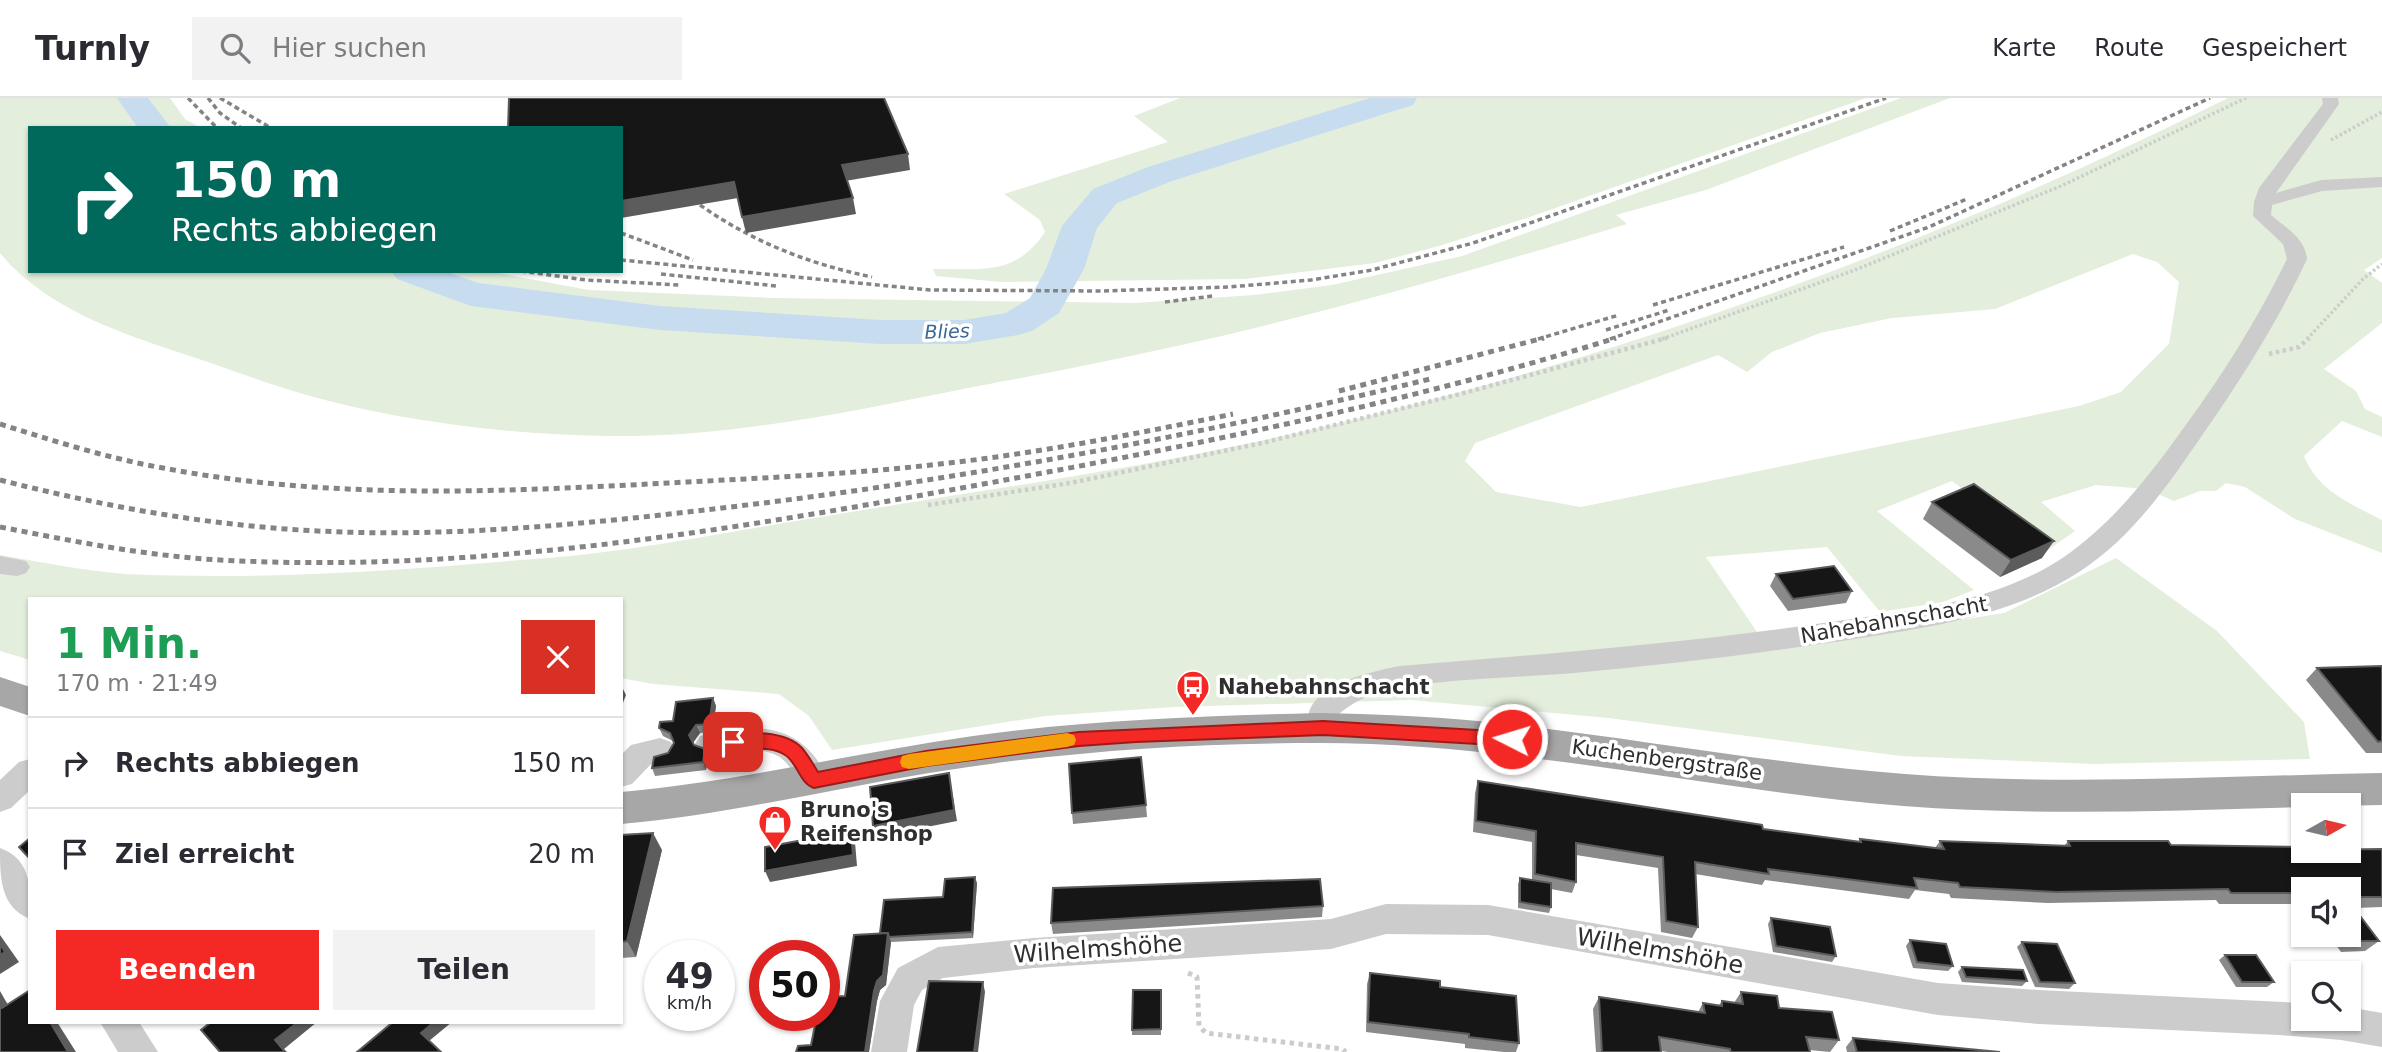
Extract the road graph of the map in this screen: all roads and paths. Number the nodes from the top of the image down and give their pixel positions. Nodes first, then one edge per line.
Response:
1 (2246, 98) edge
2 (2330, 98) edge
3 (2382, 112) edge
4 (2297, 152) junction
5 (2382, 182) edge
6 (2263, 202) junction
7 (2382, 264) edge
8 (2239, 367) junction
9 (928, 505) dead end
10 (0, 691) edge
11 (28, 701) edge
12 (1323, 728) junction
13 (710, 744) dead end
14 (660, 750) dead end
15 (28, 773) edge
16 (623, 773) edge
17 (814, 780) junction
18 (2382, 789) edge
19 (0, 799) edge
20 (623, 807) edge
21 (0, 862) edge
22 (28, 901) edge
23 (938, 963) joint
24 (1176, 974) dead end
25 (119, 1024) edge
26 (2382, 1030) edge
27 (140, 1052) edge
28 (889, 1052) edge
29 (1346, 1052) edge

1 - 9 path
2 - 4 street
3 - 4 path
4 - 6 street
5 - 6 street
6 - 8 street, Nahebahnschacht
7 - 8 path
8 - 12 street, Nahebahnschacht
10 - 11 main road
12 - 17 main road, Kuchenbergstraße
12 - 18 main road, Kuchenbergstraße
13 - 17 street
14 - 16 street
15 - 19 street
17 - 20 main road, Kuchenbergstraße
21 - 22 street
23 - 26 lane, Wilhelmshöhe
23 - 28 street
24 - 29 path
25 - 27 street

